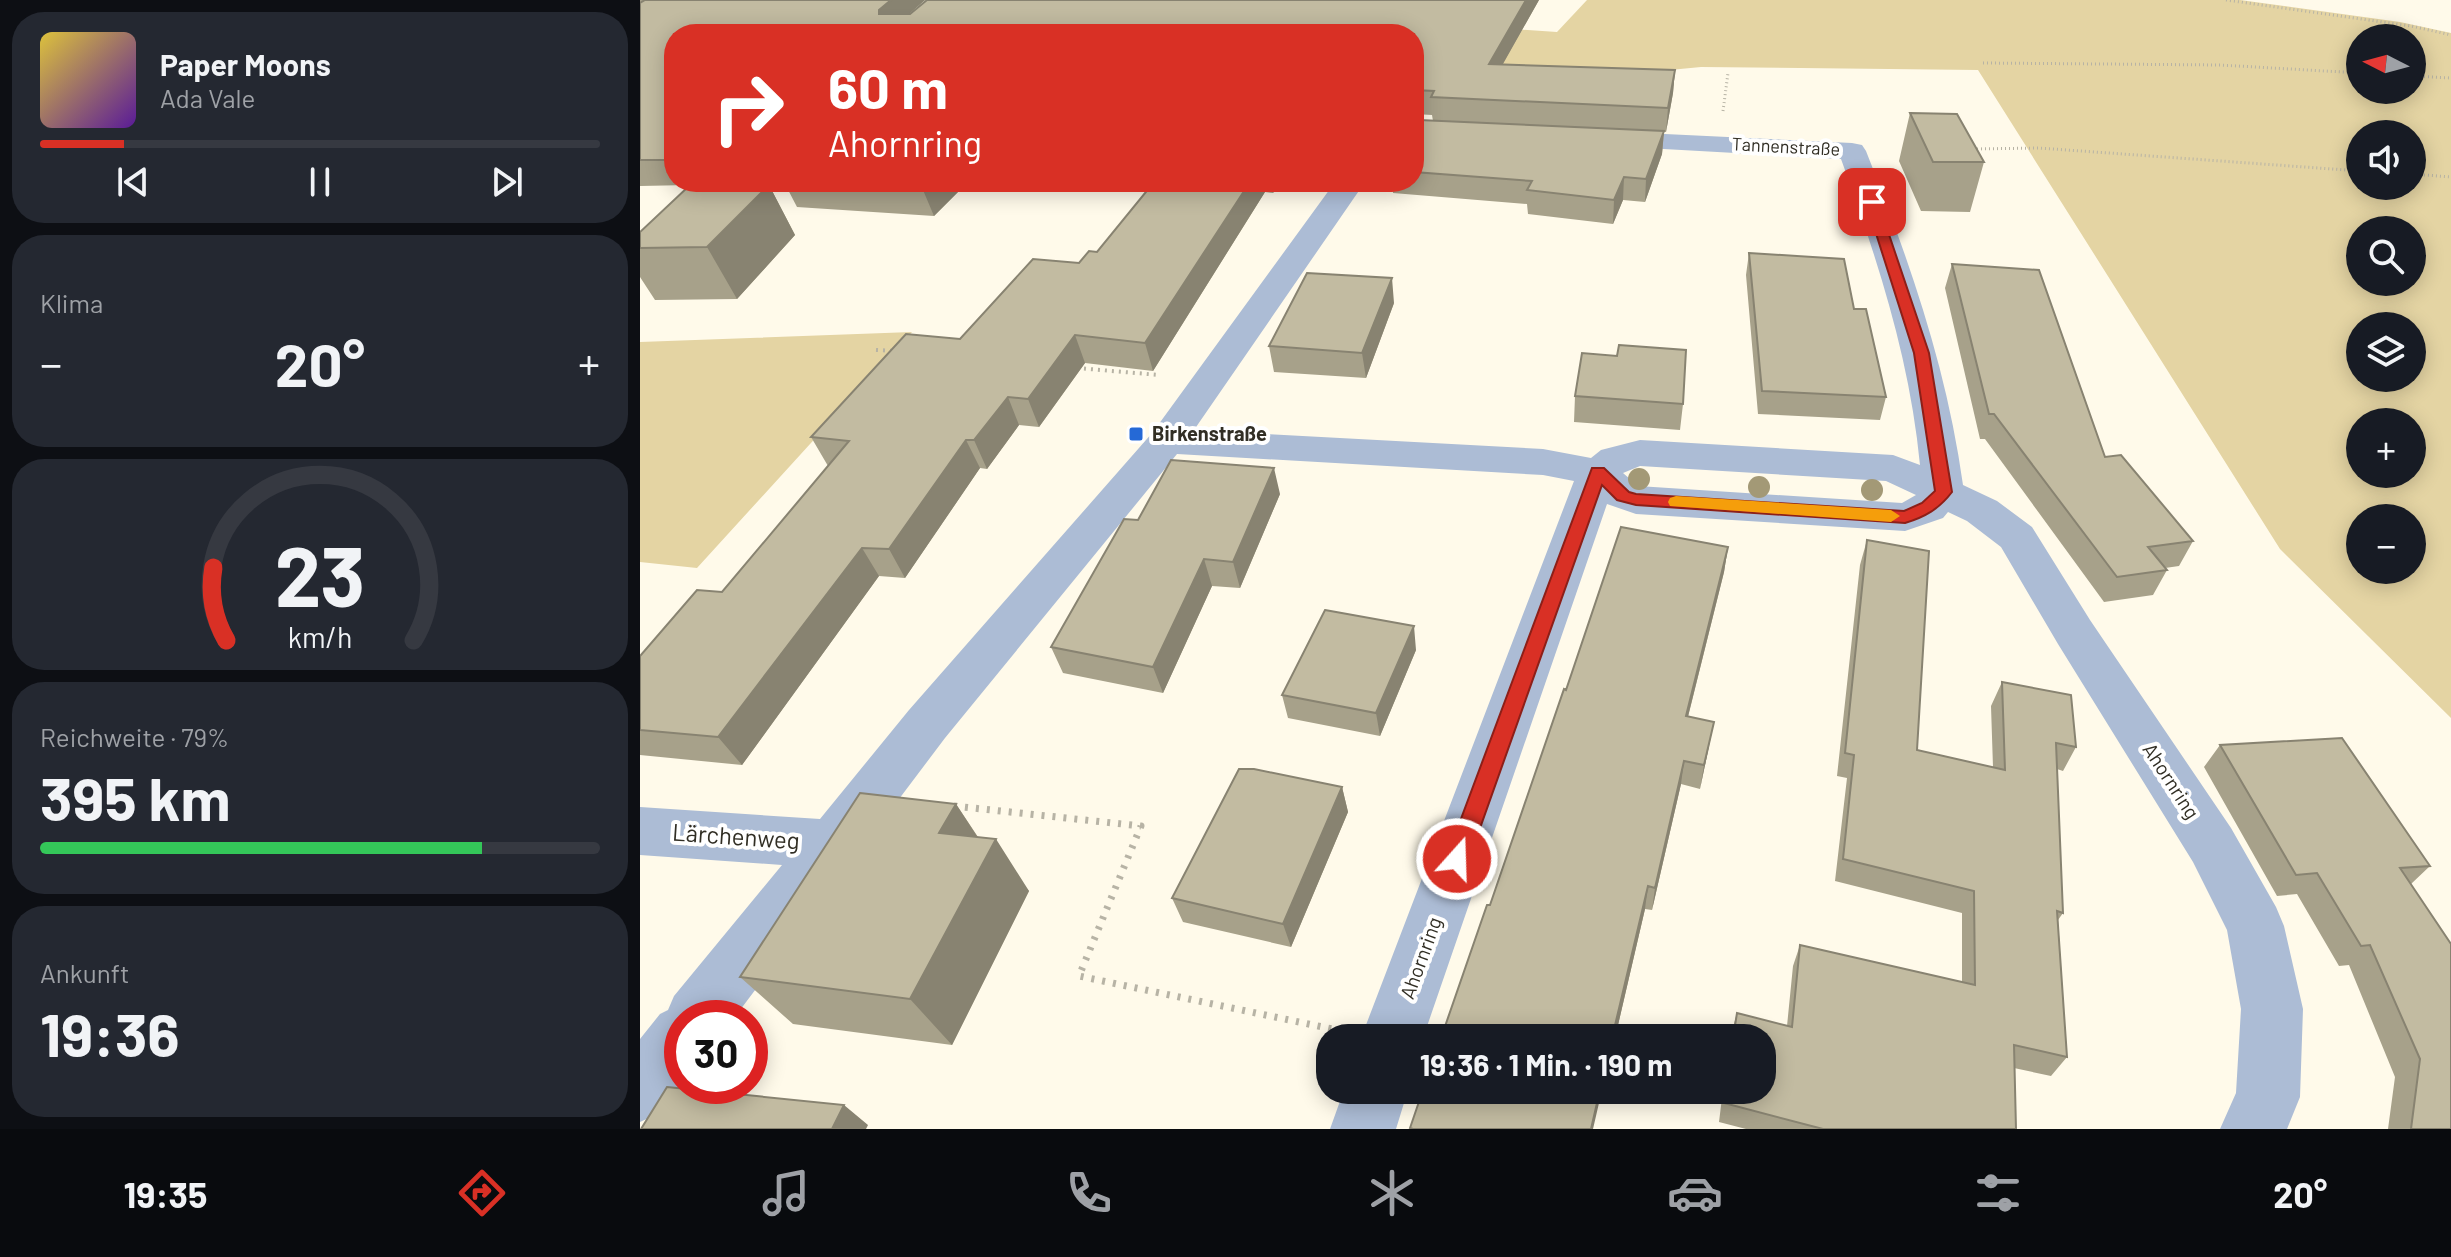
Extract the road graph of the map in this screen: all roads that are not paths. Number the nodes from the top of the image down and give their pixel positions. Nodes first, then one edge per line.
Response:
1 (1581, 138) edge
2 (755, 192) edge
3 (1343, 192) edge
4 (640, 241) edge
5 (1167, 441) junction
6 (1598, 472) junction
7 (1943, 492) junction
8 (640, 831) edge
9 (832, 844) junction
10 (710, 1000) edge
11 (1397, 1024) edge
12 (664, 1059) edge
13 (640, 1090) edge
14 (1371, 1104) edge
15 (1363, 1129) edge
16 (2253, 1129) edge

1 - 7 street, Tannenstraße
2 - 4 street
3 - 5 street
5 - 6 street
5 - 9 street
6 - 7 street, Ahornring
6 - 11 street, Ahornring
7 - 16 street, Ahornring
8 - 9 street, Lärchenweg
9 - 10 street
12 - 13 street
14 - 15 street

